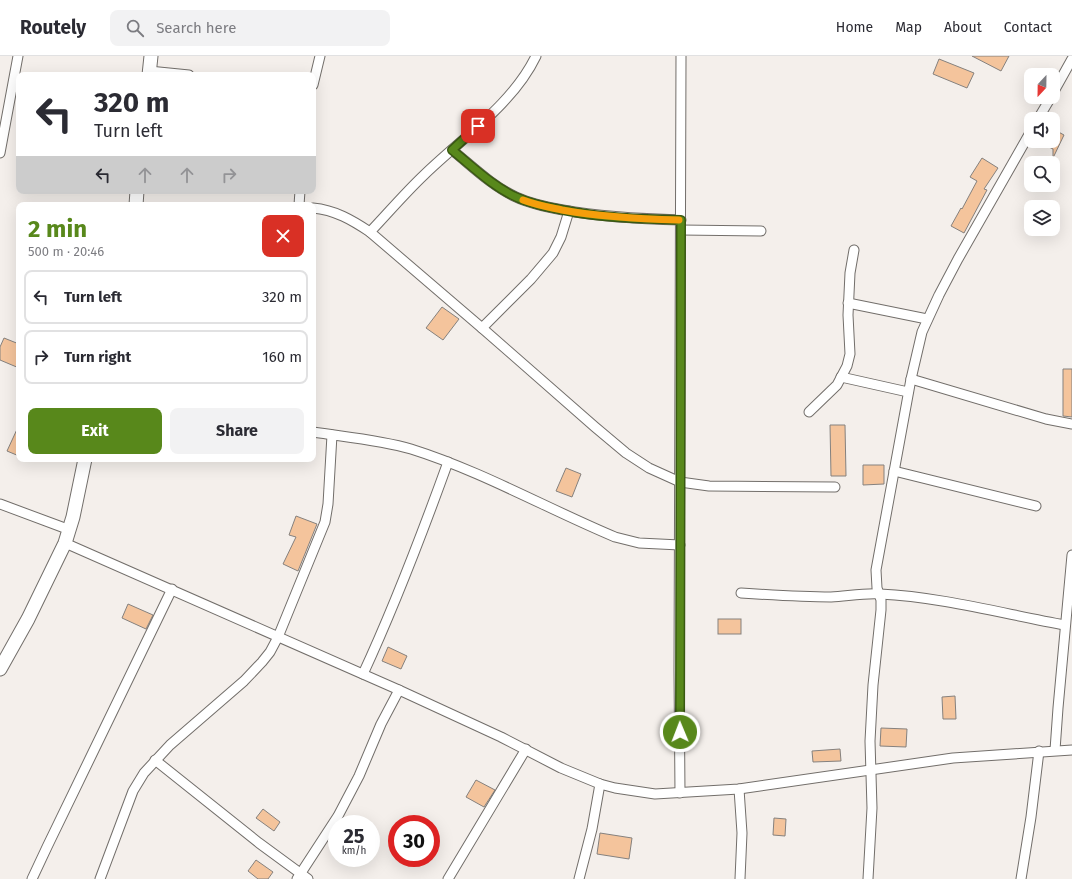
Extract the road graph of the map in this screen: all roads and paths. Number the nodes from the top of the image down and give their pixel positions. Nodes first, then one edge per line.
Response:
1 (18, 56) edge
2 (151, 56) edge
3 (320, 56) edge
4 (536, 56) edge
5 (681, 56) edge
6 (1072, 58) edge
7 (149, 72) edge
8 (316, 73) edge
9 (1060, 80) edge
10 (1024, 143) edge
11 (452, 150) junction
12 (0, 153) edge
13 (316, 208) edge
14 (568, 211) junction
15 (681, 225) junction
16 (761, 231) dead end
17 (370, 232) junction
18 (854, 250) dead end
19 (848, 303) junction
20 (928, 319) junction
21 (482, 328) junction
22 (841, 377) junction
23 (910, 379) junction
24 (908, 392) junction
25 (809, 412) dead end
26 (1072, 424) edge
27 (316, 432) edge
28 (332, 435) junction
29 (84, 462) edge
30 (448, 462) junction
31 (894, 471) junction
32 (680, 482) junction
33 (835, 487) dead end
34 (0, 504) edge
35 (1036, 506) dead end
36 (70, 530) junction
37 (65, 543) junction
38 (680, 545) junction
39 (1072, 555) edge
40 (172, 589) junction
41 (741, 593) dead end
42 (879, 594) junction
43 (1065, 625) junction
44 (278, 637) junction
45 (0, 669) edge
46 (364, 674) junction
47 (399, 690) junction
48 (526, 749) junction
49 (1056, 750) junction
50 (1072, 750) edge
51 (1039, 751) junction
52 (156, 760) junction
53 (872, 770) junction
54 (600, 784) junction
55 (739, 789) junction
56 (680, 794) junction
57 (299, 876) edge
58 (32, 879) edge
59 (100, 879) edge
60 (308, 879) edge
61 (448, 879) edge
62 (579, 879) edge
63 (740, 879) edge
64 (868, 879) edge
65 (1020, 879) edge

1 - 12 street
2 - 7 main road
3 - 8 street
4 - 11 street
5 - 15 street
6 - 9 street
10 - 20 street
11 - 14 street
11 - 17 street
13 - 17 street
14 - 15 street
14 - 21 street
15 - 16 street
15 - 32 street
17 - 21 street
18 - 19 street
19 - 20 street
19 - 22 street
20 - 23 street
21 - 32 street
22 - 24 street
22 - 25 street
23 - 24 street
23 - 26 street
24 - 31 street
27 - 28 street
28 - 30 street
28 - 44 street
29 - 36 main road
30 - 38 street
30 - 46 street
31 - 35 street
31 - 42 street
32 - 33 street
32 - 38 street
34 - 36 street
36 - 37 main road
37 - 40 street
37 - 45 main road
38 - 56 street
39 - 43 street
40 - 44 street
40 - 58 street
41 - 42 street
42 - 43 street
42 - 53 street
43 - 49 street
44 - 46 street
44 - 52 street
46 - 47 street
47 - 48 street
47 - 57 street
48 - 54 street
48 - 61 street
49 - 50 street
49 - 51 street
51 - 53 street
51 - 65 street
52 - 57 street
52 - 59 street
53 - 55 street
53 - 64 street
54 - 56 street
54 - 62 street
55 - 56 street
55 - 63 street
57 - 60 street

